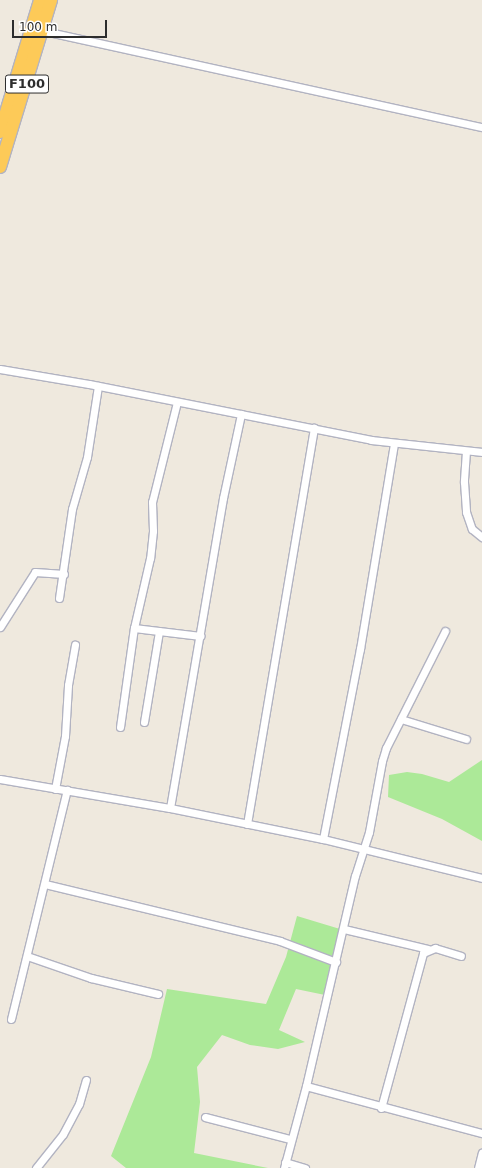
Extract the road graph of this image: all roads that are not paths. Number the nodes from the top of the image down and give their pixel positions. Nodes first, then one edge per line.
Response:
1 (40, 0) edge
2 (52, 0) edge
3 (44, 31) junction
4 (482, 127) edge
5 (0, 132) edge
6 (0, 167) edge
7 (0, 369) edge
8 (98, 386) junction
9 (177, 402) junction
10 (241, 414) junction
11 (314, 428) junction
12 (394, 444) junction
13 (466, 451) junction
14 (482, 452) edge
15 (482, 538) edge
16 (64, 574) junction
17 (59, 598) dead end
18 (0, 627) edge
19 (134, 628) junction
20 (159, 631) junction
21 (445, 631) dead end
22 (201, 636) junction
23 (75, 645) dead end
24 (401, 719) junction
25 (144, 722) dead end
26 (120, 727) dead end
27 (466, 739) dead end
28 (0, 779) edge
29 (55, 789) junction
30 (67, 790) junction
31 (170, 808) junction
32 (247, 824) junction
33 (323, 839) junction
34 (364, 850) junction
35 (482, 878) edge
36 (44, 884) junction
37 (344, 929) junction
38 (428, 949) junction
39 (27, 956) junction
40 (461, 956) dead end
41 (336, 962) junction
42 (158, 994) dead end
43 (11, 1019) dead end
44 (86, 1080) dead end
45 (306, 1086) junction
46 (381, 1108) junction
47 (205, 1117) dead end
48 (482, 1133) edge
49 (290, 1139) junction
50 (482, 1152) edge
51 (284, 1165) edge
52 (36, 1168) edge
53 (305, 1168) edge
54 (478, 1168) edge

1 - 5 highway, F100
2 - 3 highway, F100
3 - 4 street
3 - 6 highway, F100
7 - 8 street
8 - 9 street
8 - 16 street
9 - 10 street
9 - 19 street
10 - 11 street
10 - 22 street
11 - 12 street
11 - 32 street
12 - 13 street
12 - 33 street
13 - 14 street
13 - 15 street
16 - 17 street
16 - 18 street
19 - 20 street
19 - 26 street
20 - 22 street
20 - 25 street
21 - 24 street
22 - 31 street
23 - 29 street
24 - 27 street
24 - 34 street
28 - 29 street
29 - 30 street
30 - 31 street
30 - 36 street
31 - 32 street
32 - 33 street
33 - 34 street
34 - 35 street
34 - 37 street
36 - 39 street
36 - 41 street
37 - 38 street
37 - 41 street
38 - 40 street
38 - 46 street
39 - 42 street
39 - 43 street
41 - 45 street
44 - 52 street
45 - 46 street
45 - 49 street
46 - 48 street
47 - 49 street
49 - 51 street
50 - 54 street
51 - 53 street

